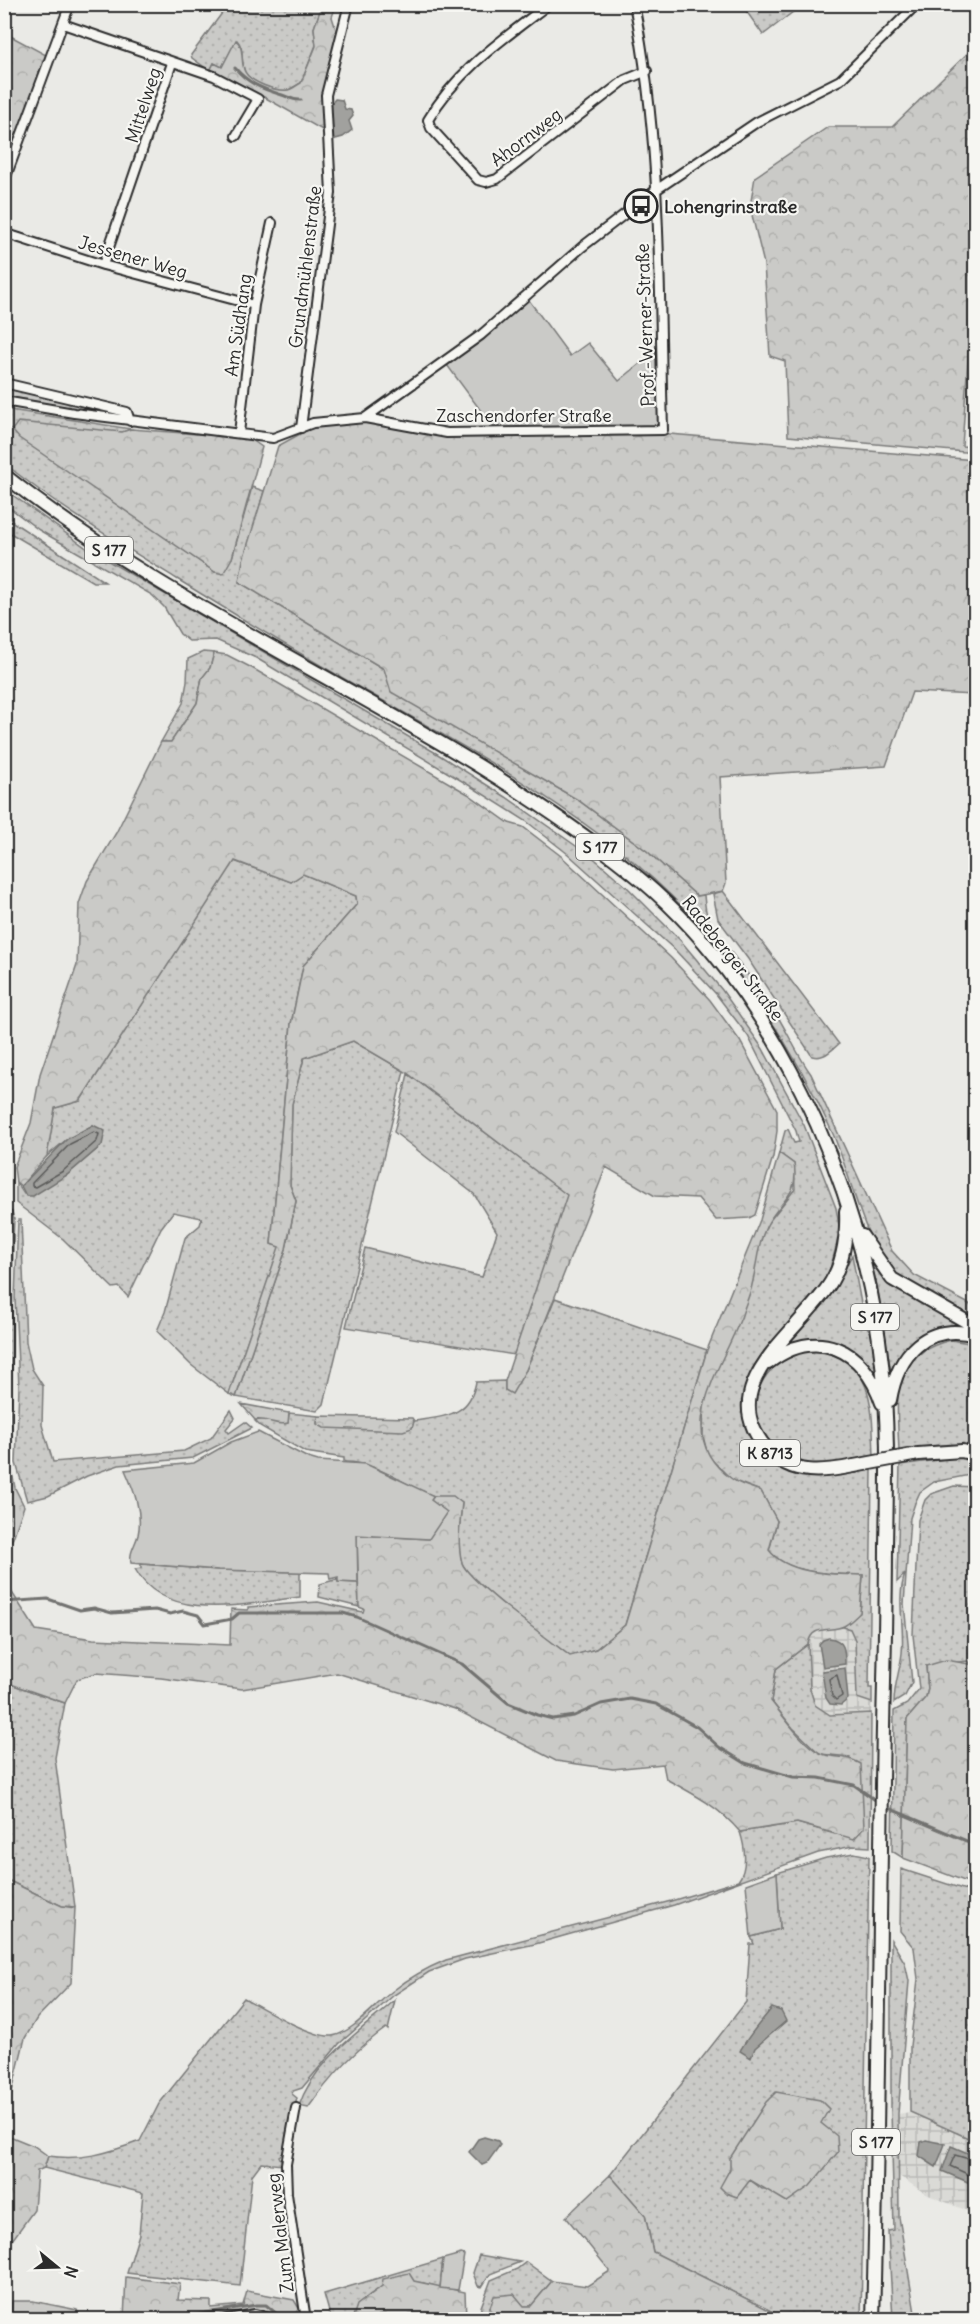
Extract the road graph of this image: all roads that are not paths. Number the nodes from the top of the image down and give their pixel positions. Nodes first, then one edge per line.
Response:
1 (70, 4) edge
2 (349, 4) edge
3 (549, 4) edge
4 (634, 4) edge
5 (917, 4) edge
6 (63, 24) junction
7 (172, 63) junction
8 (647, 72) junction
9 (236, 136) dead end
10 (4, 182) edge
11 (656, 190) junction
12 (272, 223) dead end
13 (4, 233) edge
14 (104, 266) junction
15 (254, 305) junction
16 (4, 382) edge
17 (4, 401) edge
18 (365, 418) junction
19 (130, 421) junction
20 (301, 428) junction
21 (663, 430) joint
22 (239, 433) junction
23 (4, 475) edge
24 (844, 1195) junction
25 (851, 1217) junction
26 (975, 1327) edge
27 (975, 1335) edge
28 (759, 1372) junction
29 (886, 1419) junction
30 (975, 1455) edge
31 (296, 2108) dead end
32 (222, 2319) edge
33 (274, 2319) edge
34 (306, 2319) edge
35 (873, 2319) edge

1 - 6 street
2 - 20 street, Grundmühlenstraße
3 - 8 street, Ahornweg
4 - 8 street, Prof.-Werner-Straße
5 - 11 street
6 - 7 street, Mittelweg
6 - 10 street
7 - 9 street
7 - 14 street, Mittelweg
8 - 11 street, Prof.-Werner-Straße
11 - 18 street
11 - 21 street, Prof.-Werner-Straße
12 - 15 street, Am Südhang
13 - 14 street, Jessener Weg
14 - 15 street, Jessener Weg
15 - 22 street, Am Südhang
16 - 19 street, Zaschendorfer Straße
17 - 19 street
18 - 20 street, Zaschendorfer Straße
18 - 21 street, Zaschendorfer Straße
19 - 22 street, Zaschendorfer Straße
20 - 22 street, Zaschendorfer Straße
23 - 24 highway, Radeberger Straße / S 177
24 - 25 highway, S 177
24 - 28 highway
25 - 26 highway
25 - 29 highway, S 177
27 - 29 highway
28 - 29 highway
28 - 30 highway, K 8713, bridge
29 - 35 highway, S 177
31 - 34 street, Zum Malerweg
32 - 33 street

